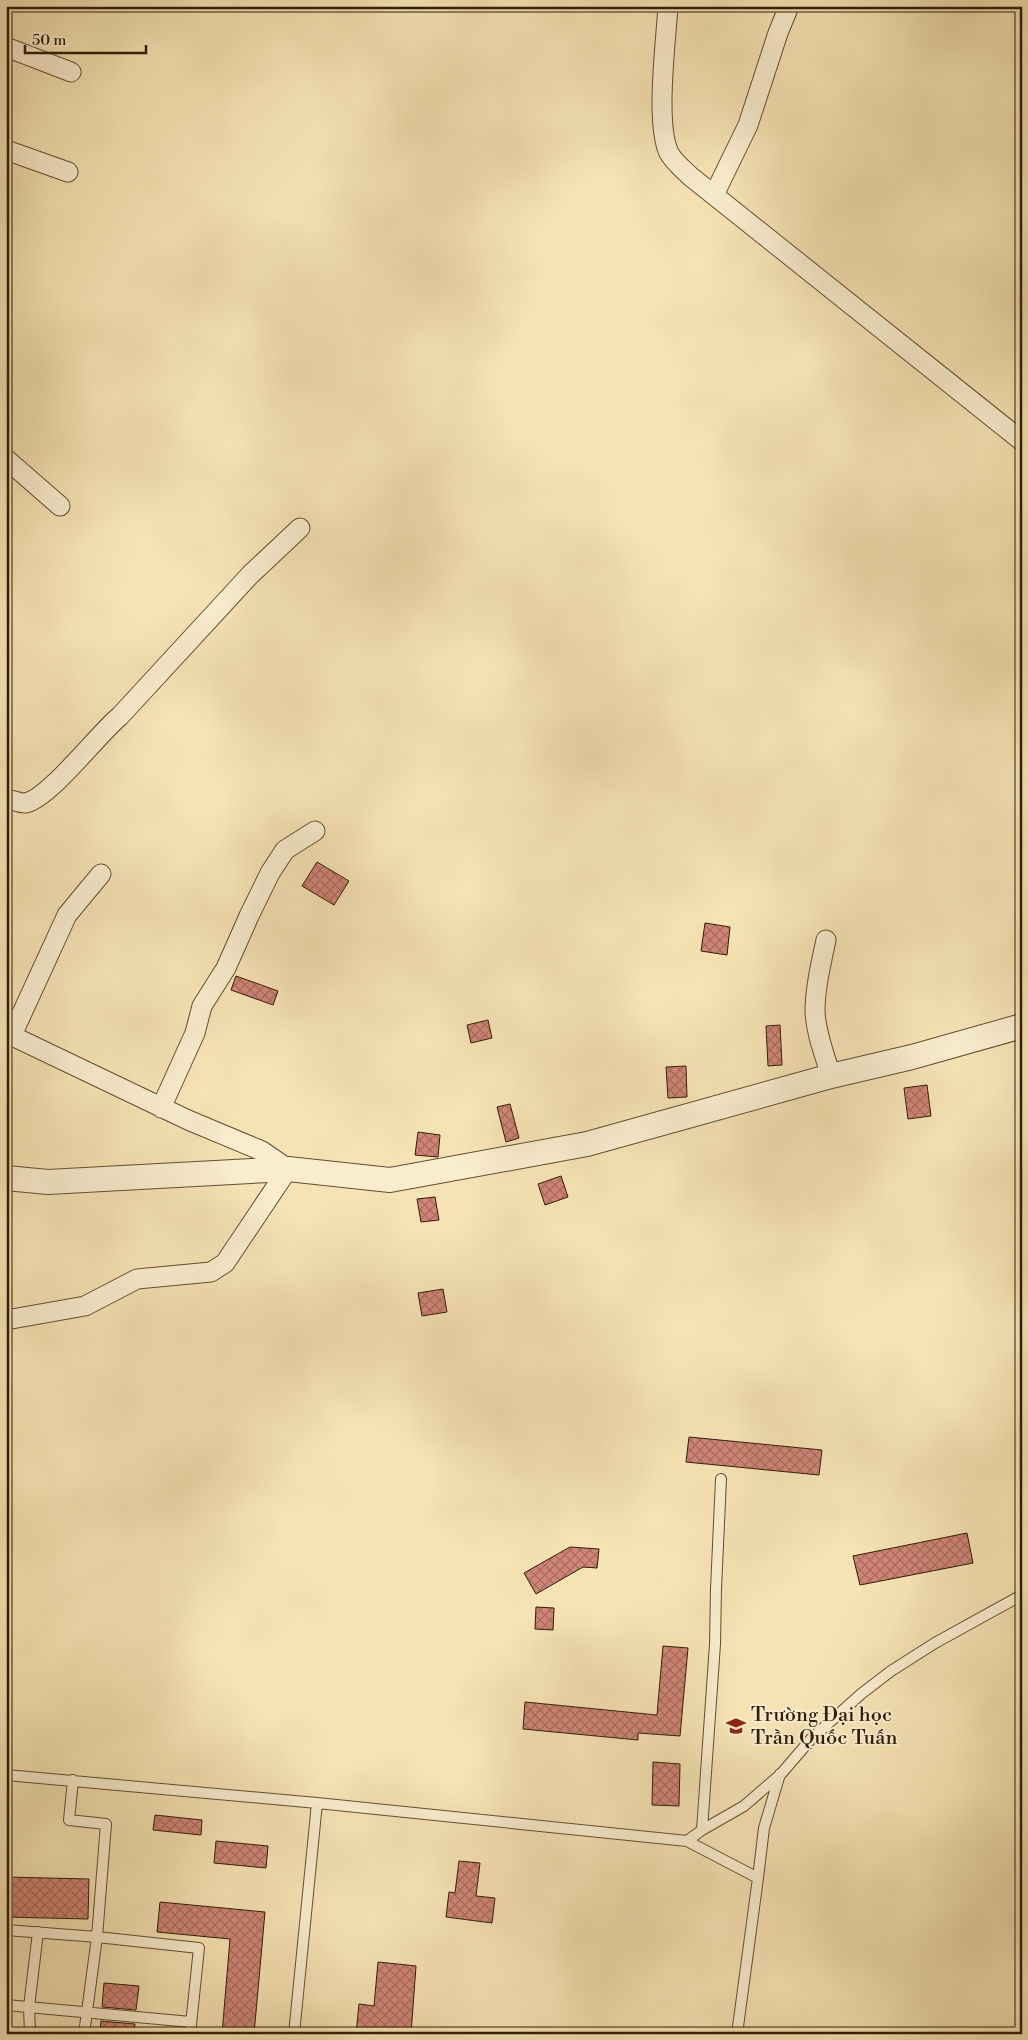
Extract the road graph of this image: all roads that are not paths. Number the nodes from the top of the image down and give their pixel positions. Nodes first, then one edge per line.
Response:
1 (668, 6) edge
2 (789, 6) edge
3 (6, 47) edge
4 (71, 72) dead end
5 (6, 150) edge
6 (68, 172) dead end
7 (714, 195) junction
8 (1022, 441) edge
9 (6, 459) edge
10 (60, 506) dead end
11 (300, 528) dead end
12 (6, 799) edge
13 (315, 831) dead end
14 (101, 874) dead end
15 (826, 940) dead end
16 (1022, 1026) edge
17 (9, 1034) edge
18 (831, 1076) junction
19 (161, 1108) junction
20 (288, 1169) junction
21 (6, 1178) edge
22 (6, 1320) edge
23 (721, 1479) dead end
24 (1022, 1595) edge
25 (781, 1774) junction
26 (6, 1775) edge
27 (73, 1780) junction
28 (317, 1802) junction
29 (702, 1830) junction
30 (687, 1842) junction
31 (758, 1878) junction
32 (6, 1930) edge
33 (38, 1932) junction
34 (97, 1937) junction
35 (6, 2005) edge
36 (29, 2007) junction
37 (87, 2011) junction
38 (191, 2022) junction
39 (30, 2034) edge
40 (84, 2034) edge
41 (190, 2034) edge
42 (294, 2034) edge
43 (737, 2034) edge

1 - 7 street
2 - 7 street
3 - 4 street
5 - 6 street
7 - 8 street
9 - 10 street
11 - 12 street
13 - 19 street
14 - 17 street
15 - 18 street
16 - 18 street
17 - 19 street
18 - 20 street
19 - 20 street
20 - 21 street
20 - 22 street
23 - 29 lane
24 - 25 lane
25 - 29 lane
25 - 31 lane
26 - 27 lane
27 - 28 lane
27 - 34 lane
28 - 30 lane
28 - 42 lane
29 - 30 lane
30 - 31 lane
31 - 43 lane
32 - 33 lane
33 - 34 lane
33 - 36 lane
34 - 37 lane
34 - 38 lane
35 - 36 lane
36 - 37 lane
36 - 39 lane
37 - 38 lane
37 - 40 lane
38 - 41 lane

